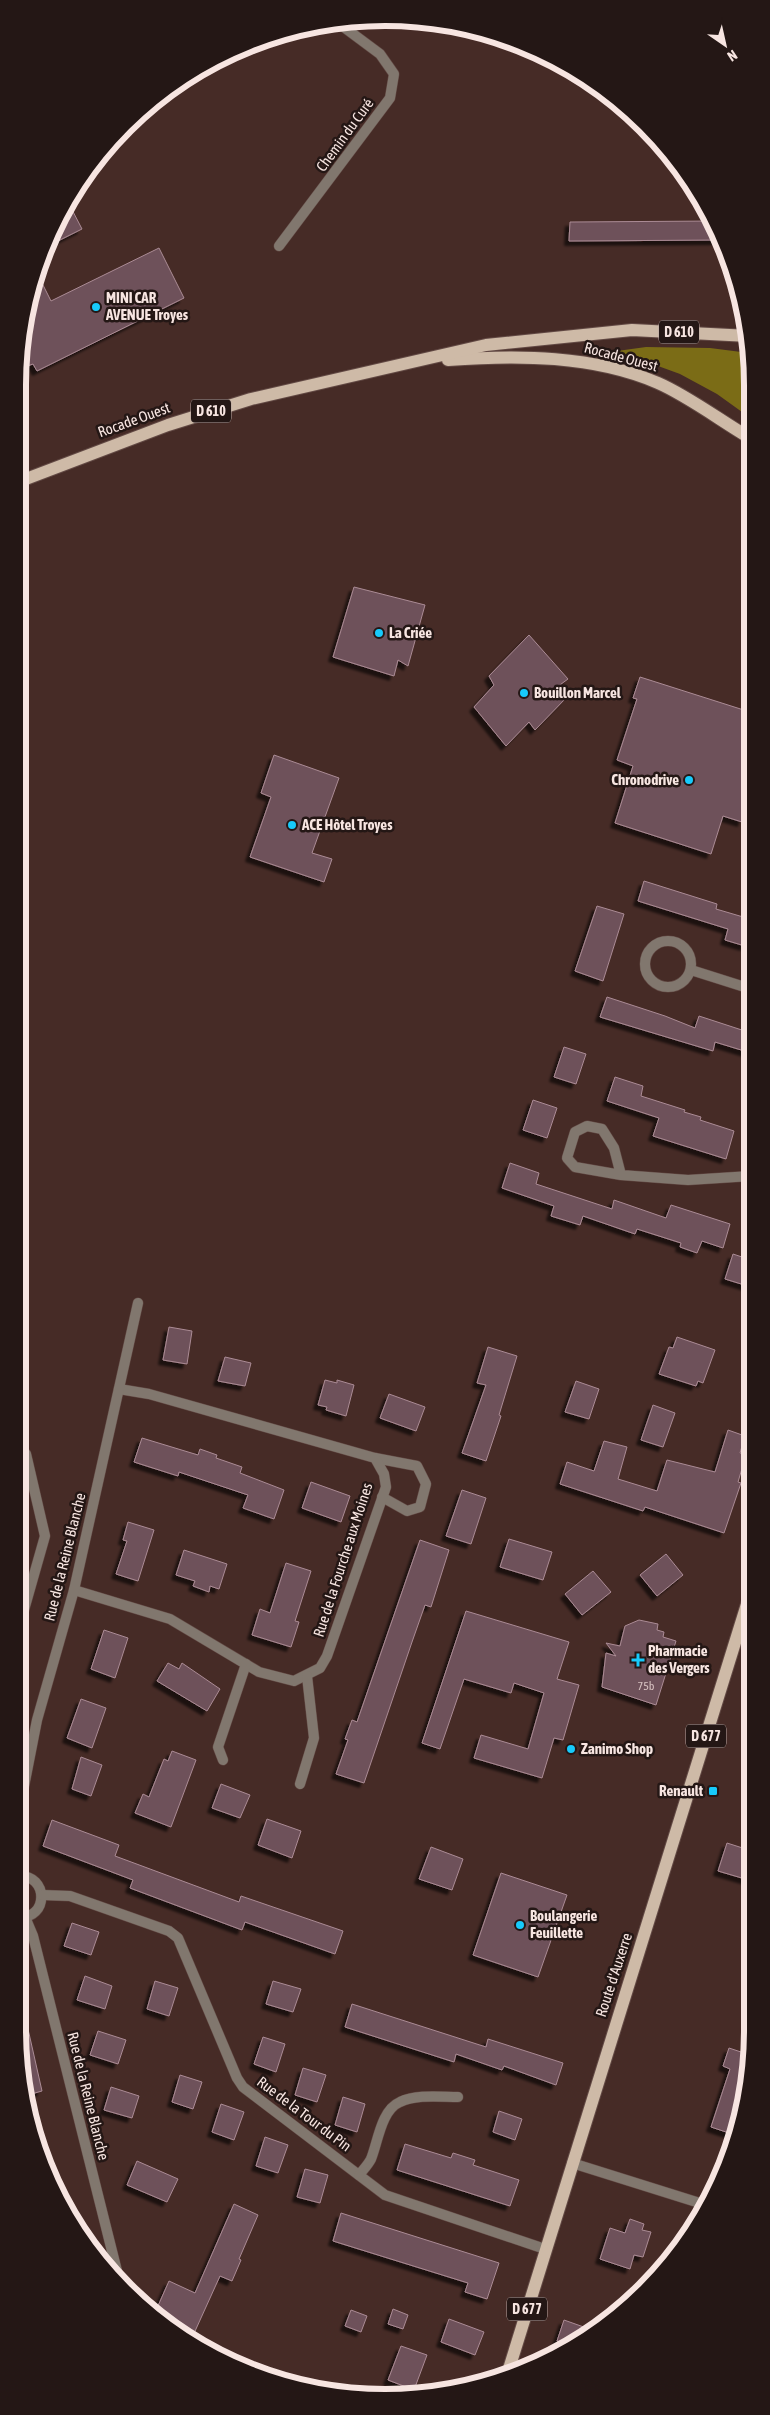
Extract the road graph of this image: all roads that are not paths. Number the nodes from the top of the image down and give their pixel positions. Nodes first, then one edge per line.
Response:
1 (346, 28) edge
2 (279, 246) dead end
3 (741, 336) edge
4 (410, 362) junction
5 (744, 434) edge
6 (26, 479) edge
7 (691, 970) junction
8 (744, 988) edge
9 (621, 1175) junction
10 (744, 1176) edge
11 (138, 1303) dead end
12 (119, 1389) junction
13 (26, 1454) edge
14 (375, 1458) junction
15 (382, 1498) junction
16 (74, 1590) junction
17 (26, 1603) edge
18 (744, 1614) edge
19 (246, 1664) junction
20 (307, 1676) junction
21 (223, 1760) dead end
22 (26, 1776) edge
23 (300, 1784) dead end
24 (26, 1876) edge
25 (42, 1895) junction
26 (26, 1915) edge
27 (26, 1925) edge
28 (458, 2097) dead end
29 (572, 2163) junction
30 (359, 2175) junction
31 (699, 2203) edge
32 (545, 2250) junction
33 (117, 2269) edge
34 (510, 2366) edge

1 - 2 street, Chemin du Curé
3 - 4 main road, Rocade Ouest / D 610
4 - 5 main road, Rocade Ouest / D 610
4 - 6 main road, Rocade Ouest / D 610
7 - 7 street
7 - 8 street
9 - 9 street
9 - 10 street
11 - 12 street, Rue de la Reine Blanche
12 - 14 street
12 - 16 street, Rue de la Reine Blanche
13 - 17 street
14 - 15 street, Rue de la Fourche aux Moines
14 - 15 street
15 - 20 street, Rue de la Fourche aux Moines
16 - 19 street
16 - 22 street, Rue de la Reine Blanche
18 - 29 main road, Route d'Auxerre / D 677
19 - 20 street
19 - 21 street
20 - 23 street
24 - 25 street
25 - 26 street
25 - 30 street, Rue de la Tour du Pin
27 - 33 street, Rue de la Reine Blanche
28 - 30 street
29 - 31 street
29 - 32 main road, Route d'Auxerre / D 677
30 - 32 street, Rue de la Tour du Pin
32 - 34 main road, Route d'Auxerre / D 677

